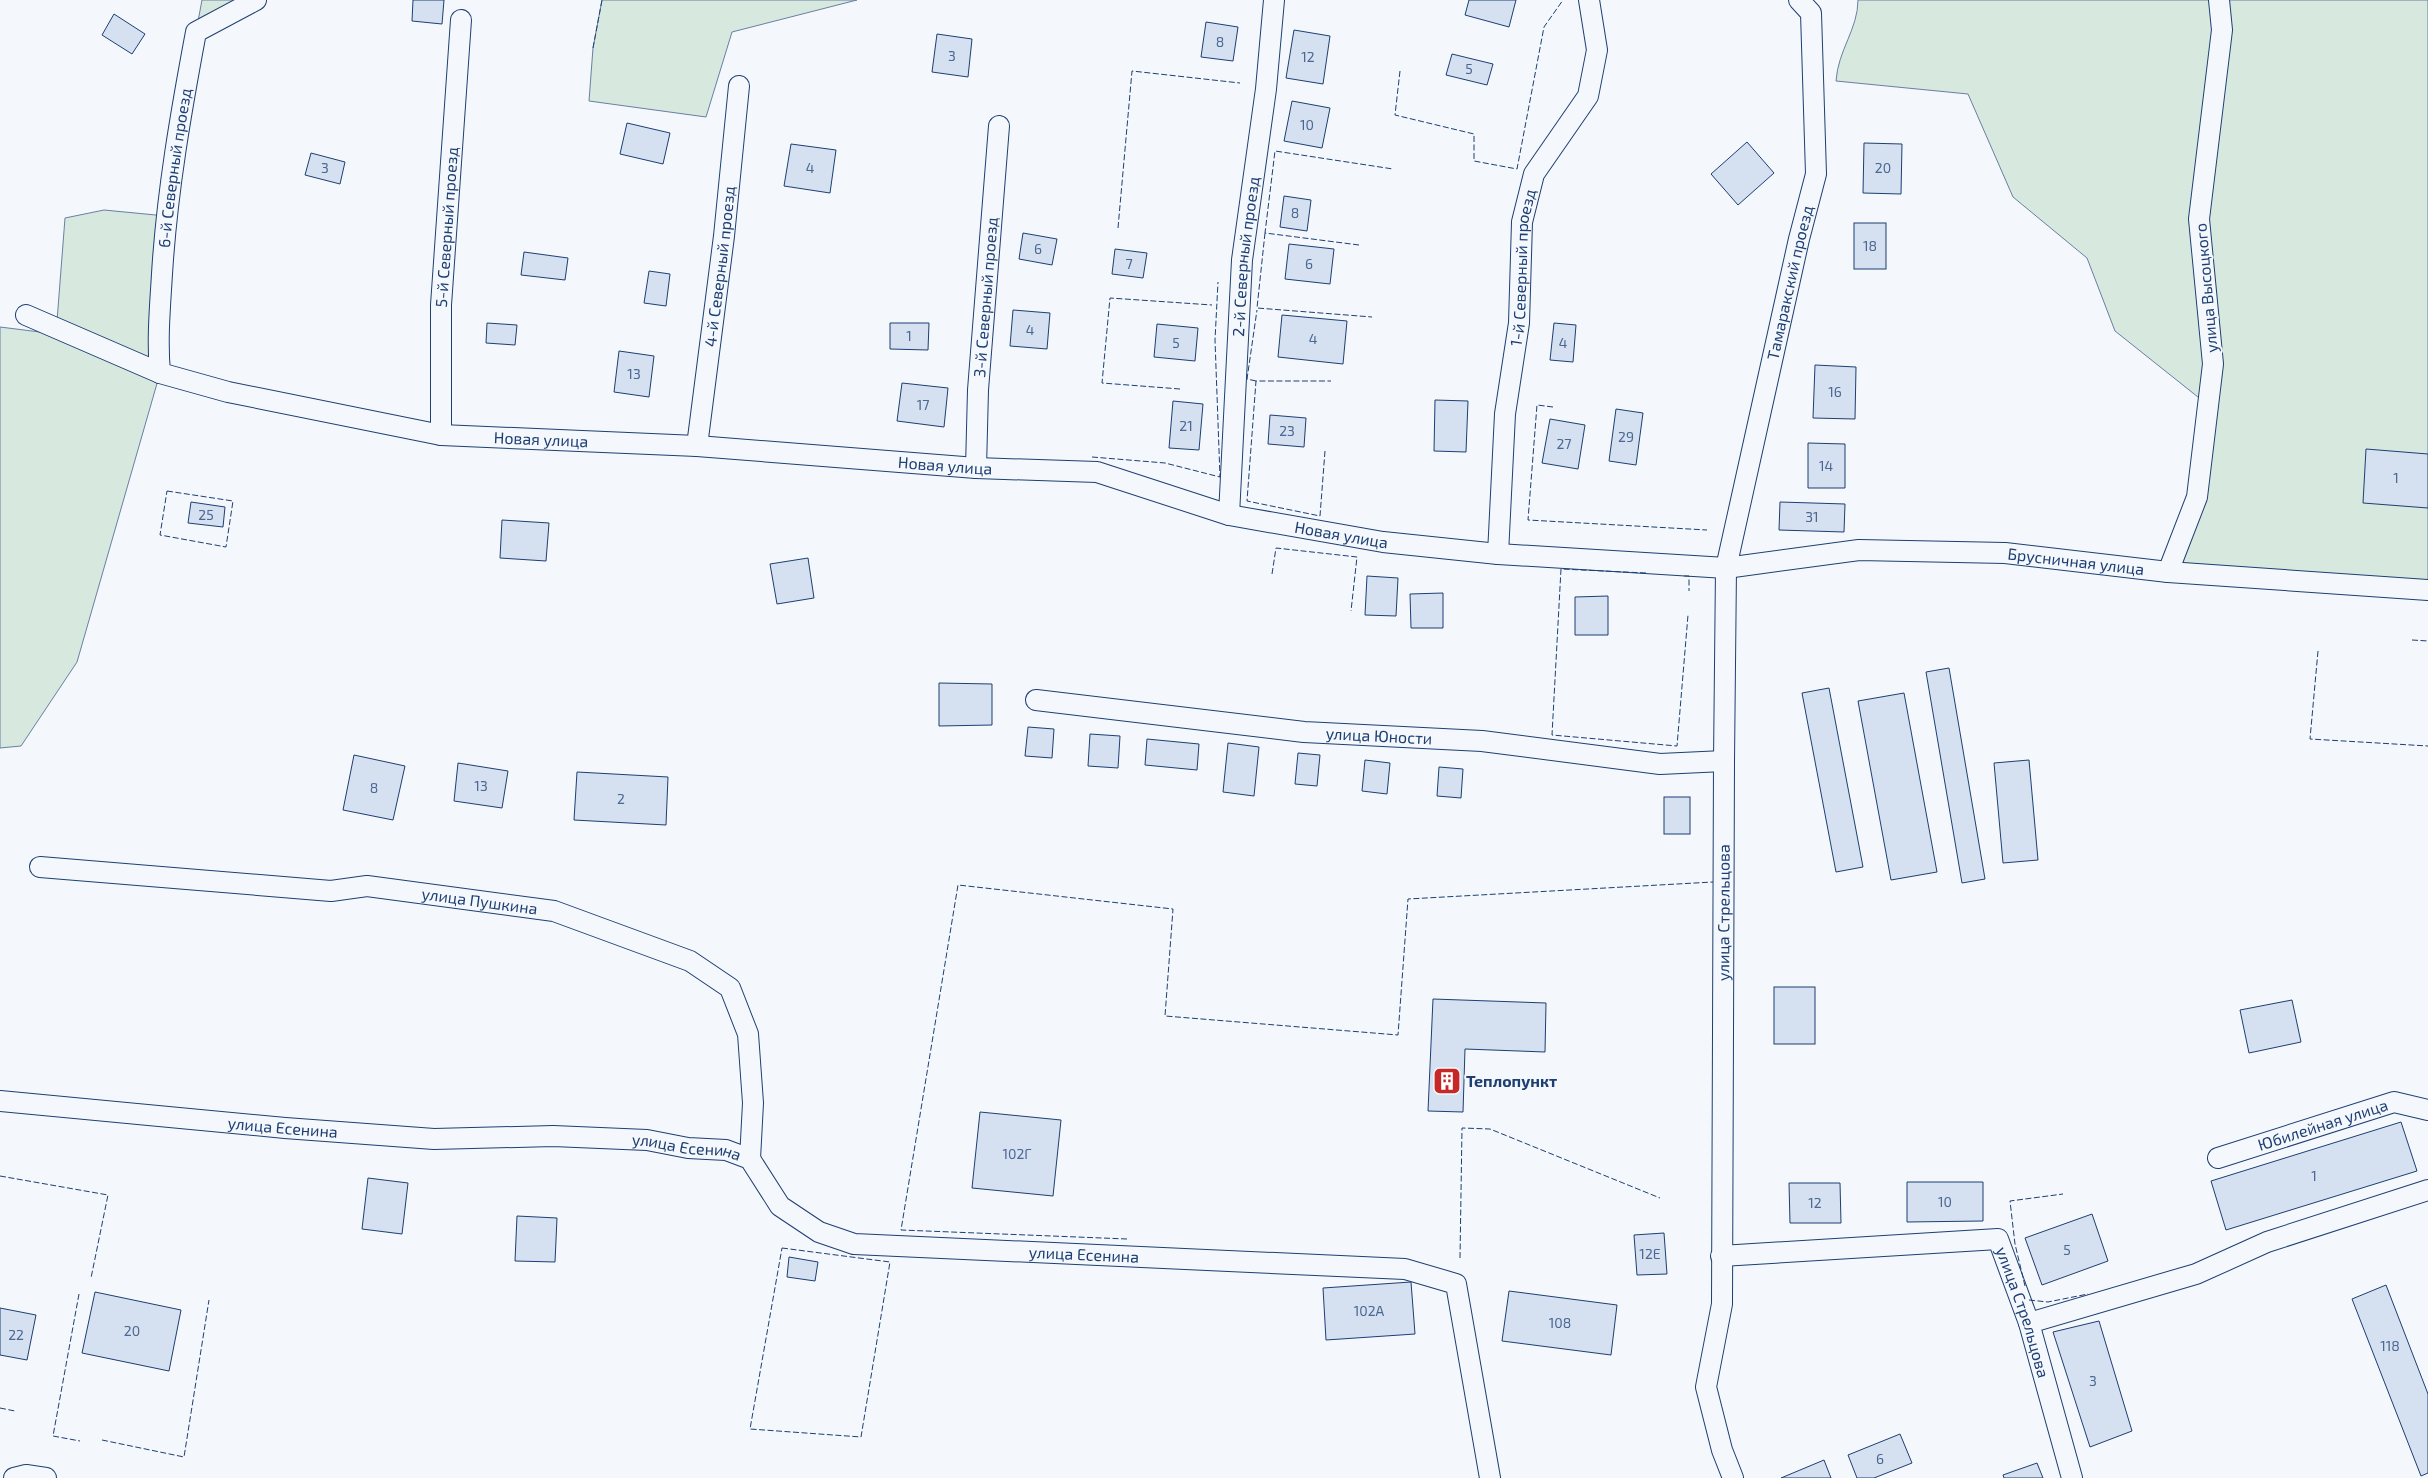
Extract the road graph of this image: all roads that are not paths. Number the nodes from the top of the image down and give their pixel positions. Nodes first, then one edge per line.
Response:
1 (256, 0) edge
2 (1274, 0) edge
3 (1589, 0) edge
4 (1799, 0) edge
5 (2219, 0) edge
6 (461, 20) dead end
7 (739, 86) dead end
8 (999, 126) dead end
9 (26, 315) dead end
10 (160, 373) junction
11 (441, 434) junction
12 (697, 446) junction
13 (976, 468) junction
14 (1228, 514) junction
15 (1498, 554) junction
16 (1726, 568) junction
17 (2168, 572) junction
18 (2428, 590) edge
19 (1036, 700) dead end
20 (1724, 761) junction
21 (40, 867) dead end
22 (0, 1101) edge
23 (2428, 1110) edge
24 (750, 1158) junction
25 (2218, 1158) dead end
26 (2428, 1190) edge
27 (1721, 1256) junction
28 (2029, 1323) junction
29 (20, 1476) edge
30 (46, 1478) edge
31 (1490, 1478) edge
32 (1733, 1478) edge
33 (2072, 1478) edge

1 - 10 street, 6-й Северный проезд
2 - 14 street, 2-й Северный проезд
3 - 15 street, 1-й Северный проезд
4 - 16 street, Тамаракский проезд
5 - 17 street, улица Высоцкого
6 - 11 street, 5-й Северный проезд
7 - 12 street, 4-й Северный проезд
8 - 13 street, 3-й Северный проезд
9 - 10 street, Новая улица
10 - 11 street, Новая улица
11 - 12 street, Новая улица
12 - 13 street, Новая улица
13 - 14 street, Новая улица
14 - 15 street, Новая улица
15 - 16 street, Новая улица
16 - 17 street, Брусничная улица
16 - 20 street, улица Стрельцова
17 - 18 street, Брусничная улица
19 - 20 street, улица Юности
20 - 27 street, улица Стрельцова
21 - 24 street, улица Пушкина
22 - 24 street, улица Есенина
23 - 25 street, Юбилейная улица
24 - 31 street, улица Есенина
26 - 28 street
27 - 28 street, улица Стрельцова
27 - 32 street, улица Стрельцова
28 - 33 street, улица Стрельцова
29 - 30 street

